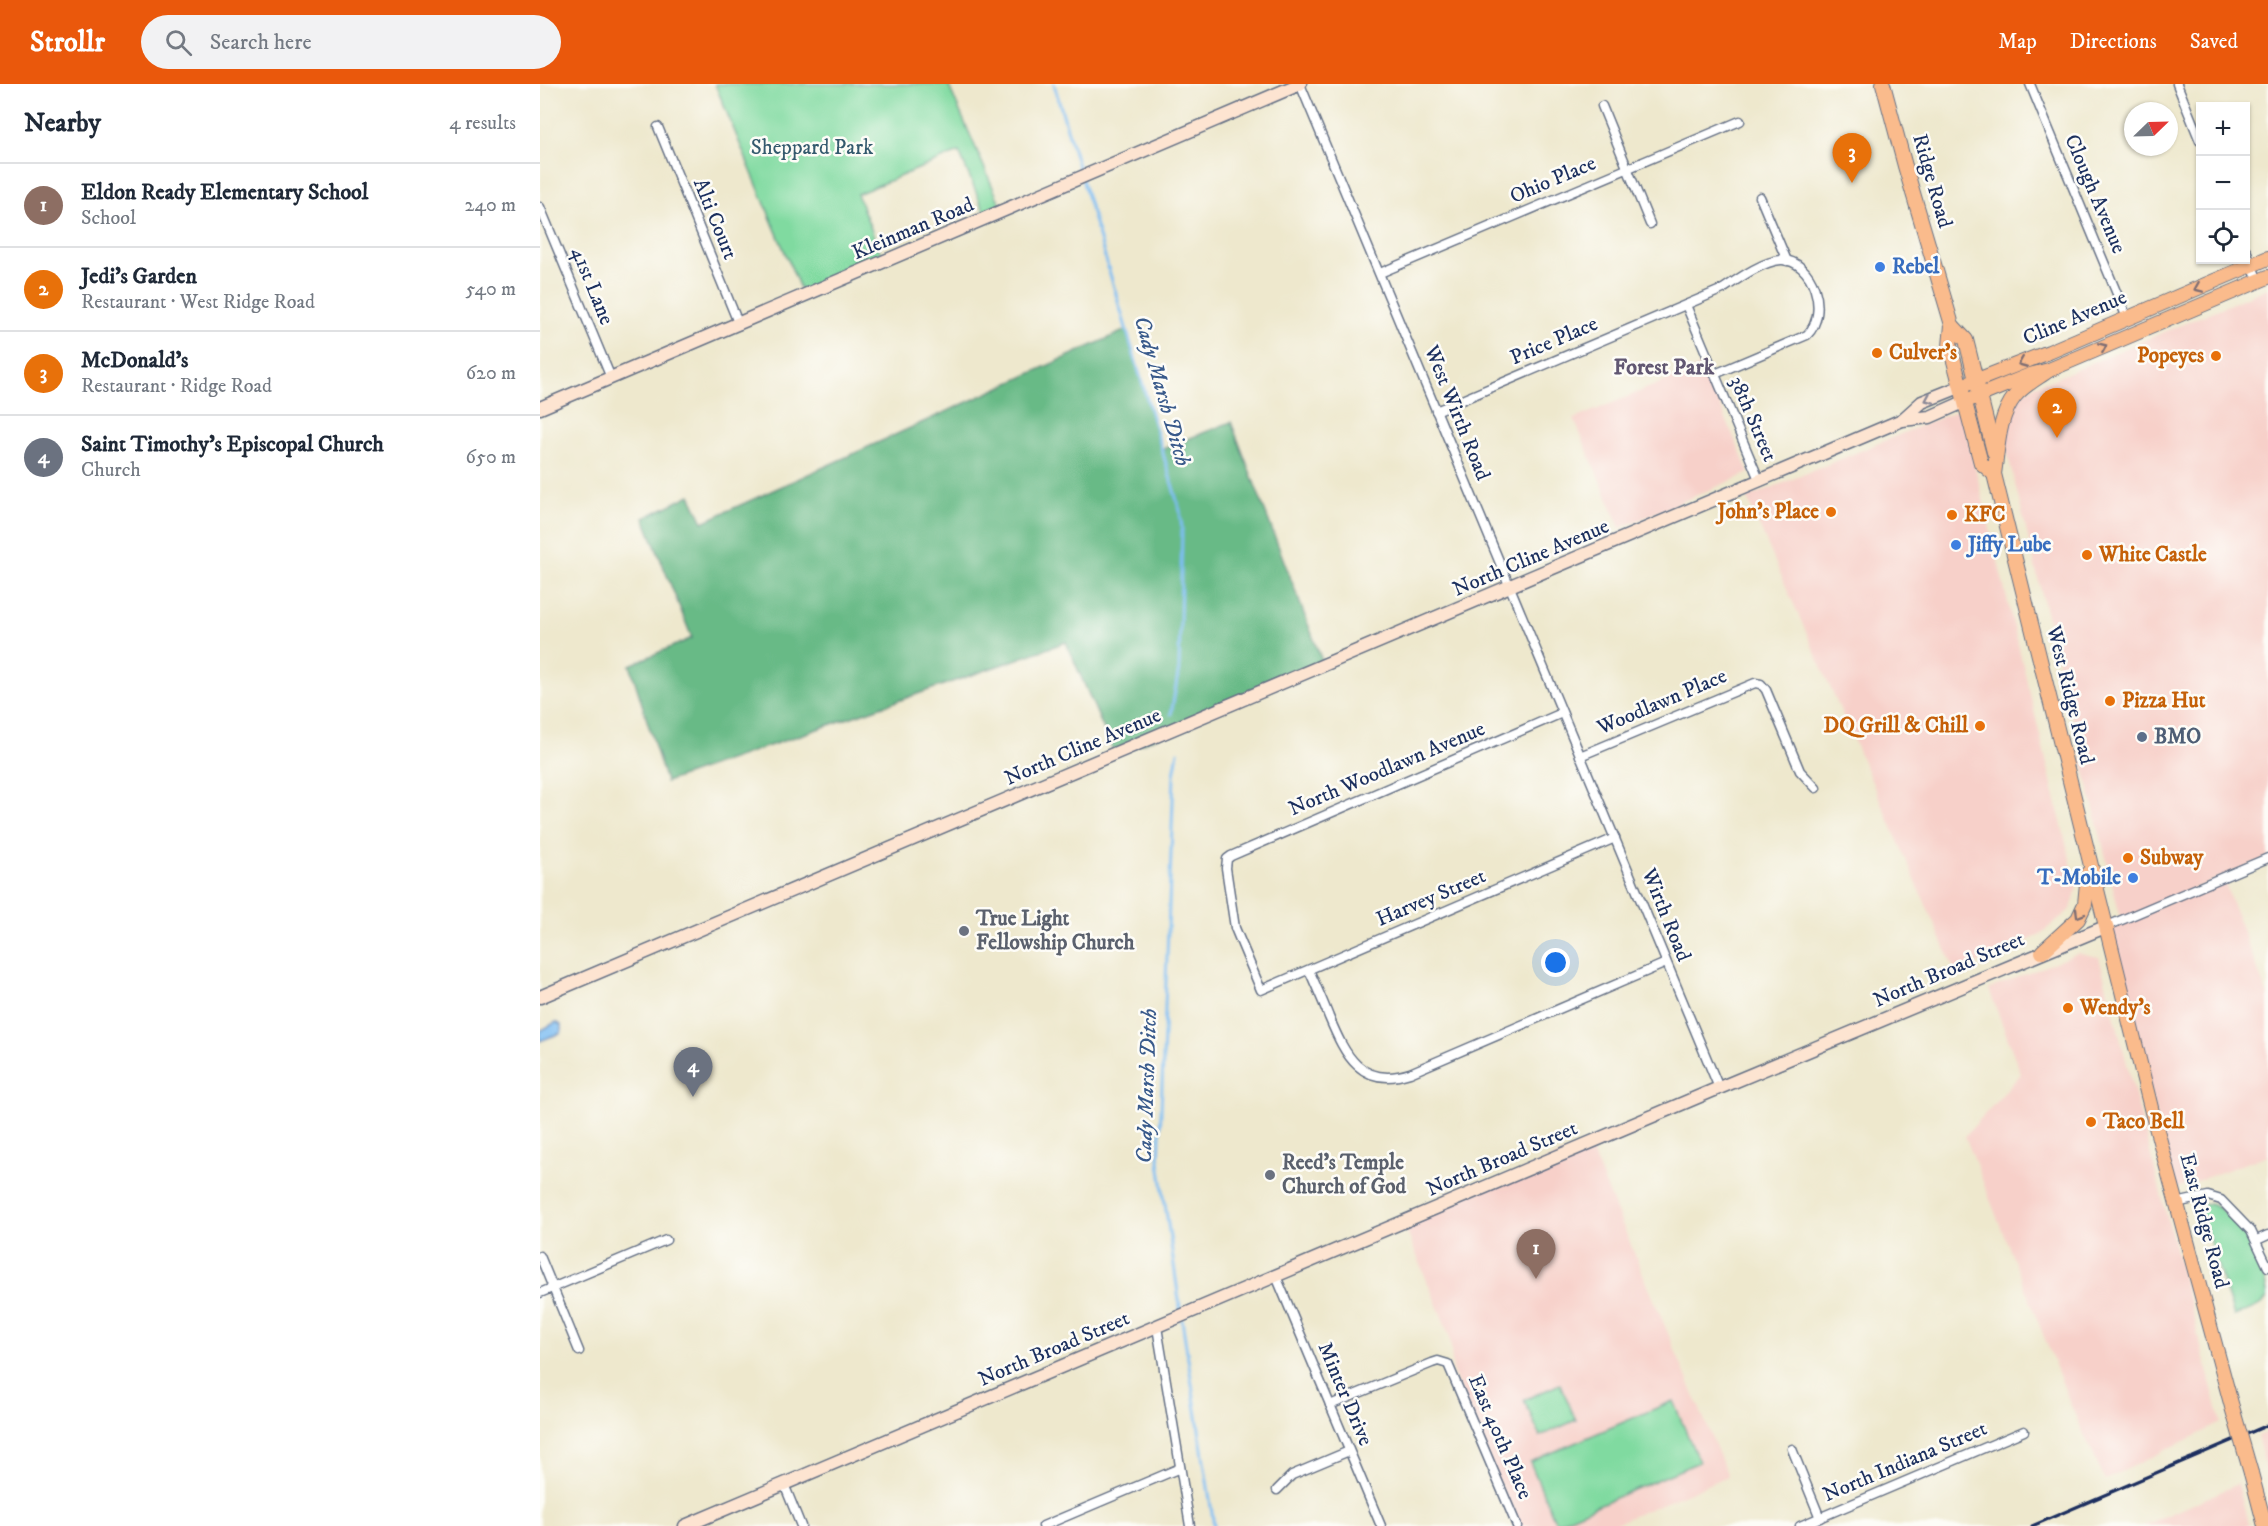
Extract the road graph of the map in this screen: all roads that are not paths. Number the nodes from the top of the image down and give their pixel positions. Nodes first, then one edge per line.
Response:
1 (1300, 84) edge
2 (1883, 84) edge
3 (2030, 84) edge
4 (2177, 84) edge
5 (1602, 106) dead end
6 (1740, 121) dead end
7 (658, 127) dead end
8 (2196, 131) edge
9 (1628, 168) junction
10 (1760, 197) dead end
11 (540, 207) edge
12 (1650, 224) dead end
13 (2268, 258) edge
14 (2250, 260) edge
15 (1787, 261) junction
16 (2252, 265) junction
17 (1380, 273) junction
18 (2263, 279) edge
19 (1686, 305) junction
20 (2127, 318) junction
21 (739, 325) junction
22 (1953, 325) junction
23 (2049, 370) junction
24 (1715, 374) junction
25 (610, 378) junction
26 (1978, 381) junction
27 (1962, 386) junction
28 (1981, 395) junction
29 (1966, 401) junction
30 (540, 408) edge
31 (1436, 411) junction
32 (1902, 420) junction
33 (1996, 459) junction
34 (1994, 474) junction
35 (1760, 482) junction
36 (1641, 532) joint
37 (1510, 588) junction
38 (1562, 713) junction
39 (1580, 756) junction
40 (1816, 788) dead end
41 (1615, 838) junction
42 (2268, 858) edge
43 (2089, 862) junction
44 (2105, 927) junction
45 (2042, 952) junction
46 (1666, 963) junction
47 (1309, 970) junction
48 (1261, 990) joint
49 (540, 997) edge
50 (1719, 1088) junction
51 (2176, 1203) junction
52 (2268, 1235) edge
53 (666, 1240) dead end
54 (2257, 1240) junction
55 (540, 1256) edge
56 (2268, 1267) edge
57 (1276, 1276) junction
58 (553, 1287) junction
59 (540, 1293) edge
60 (1157, 1327) junction
61 (579, 1351) dead end
62 (1330, 1405) junction
63 (2024, 1431) dead end
64 (1791, 1449) dead end
65 (1349, 1450) junction
66 (1180, 1468) junction
67 (784, 1484) junction
68 (1277, 1490) dead end
69 (1820, 1518) junction
70 (685, 1526) edge
71 (801, 1526) edge
72 (1043, 1526) edge
73 (1190, 1526) edge
74 (1381, 1526) edge
75 (1517, 1526) edge
76 (1800, 1526) edge
77 (2265, 1526) edge

1 - 17 street, West Wirth Road
1 - 21 street, Kleinman Road
2 - 22 main road, Ridge Road
3 - 20 street, Clough Avenue
4 - 8 street
5 - 9 street
6 - 9 street, Ohio Place
7 - 21 street, Alti Court
9 - 12 street
9 - 17 street, Ohio Place
10 - 15 street
11 - 25 street, 41st Lane
13 - 16 main road, Cline Avenue
14 - 16 street
15 - 19 street, Price Place
15 - 24 street
16 - 18 street
16 -> 20 main road, Cline Avenue
17 - 31 street, West Wirth Road
23 -> 18 main road, Cline Avenue
19 - 24 street, 38th Street
19 - 31 street, Price Place
20 -> 26 main road, Cline Avenue
21 - 25 street, Kleinman Road
22 - 26 main road, Ridge Road
22 - 27 main road, Ridge Road
23 - 28 main road, Cline Avenue
23 - 33 main road
24 - 35 street, 38th Street
25 - 30 street, Kleinman Road
26 - 27 main road, Cline Avenue
26 - 28 main road, West Ridge Road
27 - 29 main road, Ridge Road
27 -> 32 street, Cline Avenue
28 - 29 main road, Cline Avenue
28 - 33 main road, West Ridge Road
29 - 32 street, Cline Avenue
29 - 34 main road, West Ridge Road
31 - 37 street, West Wirth Road
32 - 35 street, Cline Avenue
33 - 34 main road, West Ridge Road
34 - 43 main road, West Ridge Road
35 - 36 street, Cline Avenue
36 - 37 street, North Cline Avenue
37 - 38 street, West Wirth Road
37 - 49 street, North Cline Avenue
38 - 39 street, West Wirth Road
38 - 48 street, North Woodlawn Avenue
39 - 40 street, Woodlawn Place
39 - 41 street, Wirth Road
41 - 46 street, Wirth Road
41 - 47 street, Harvey Street
42 - 44 street, North Broad Street
43 - 44 main road, West Ridge Road
43 -> 45 main road
44 - 45 street, North Broad Street
44 - 51 main road, East Ridge Road
45 - 50 street, North Broad Street
46 - 47 street
46 - 50 street, Wirth Road
47 - 48 street, Harvey Street
50 - 57 street, North Broad Street
51 - 54 street
51 - 77 main road, East Ridge Road, bridge
52 - 54 street
53 - 58 street
54 - 56 street
55 - 58 street
57 - 60 street, North Broad Street
57 - 62 street, Minter Drive
58 - 59 street
58 - 61 street
60 - 66 street
60 - 67 street, North Broad Street
62 - 65 street, Minter Drive
62 - 75 street, East 40th Place
63 - 69 street, North Indiana Street
64 - 69 street
65 - 68 street
65 - 74 street, Minter Drive
66 - 72 street
66 - 73 street
67 - 70 street, North Broad Street
67 - 71 street
69 - 76 street, North Indiana Street

